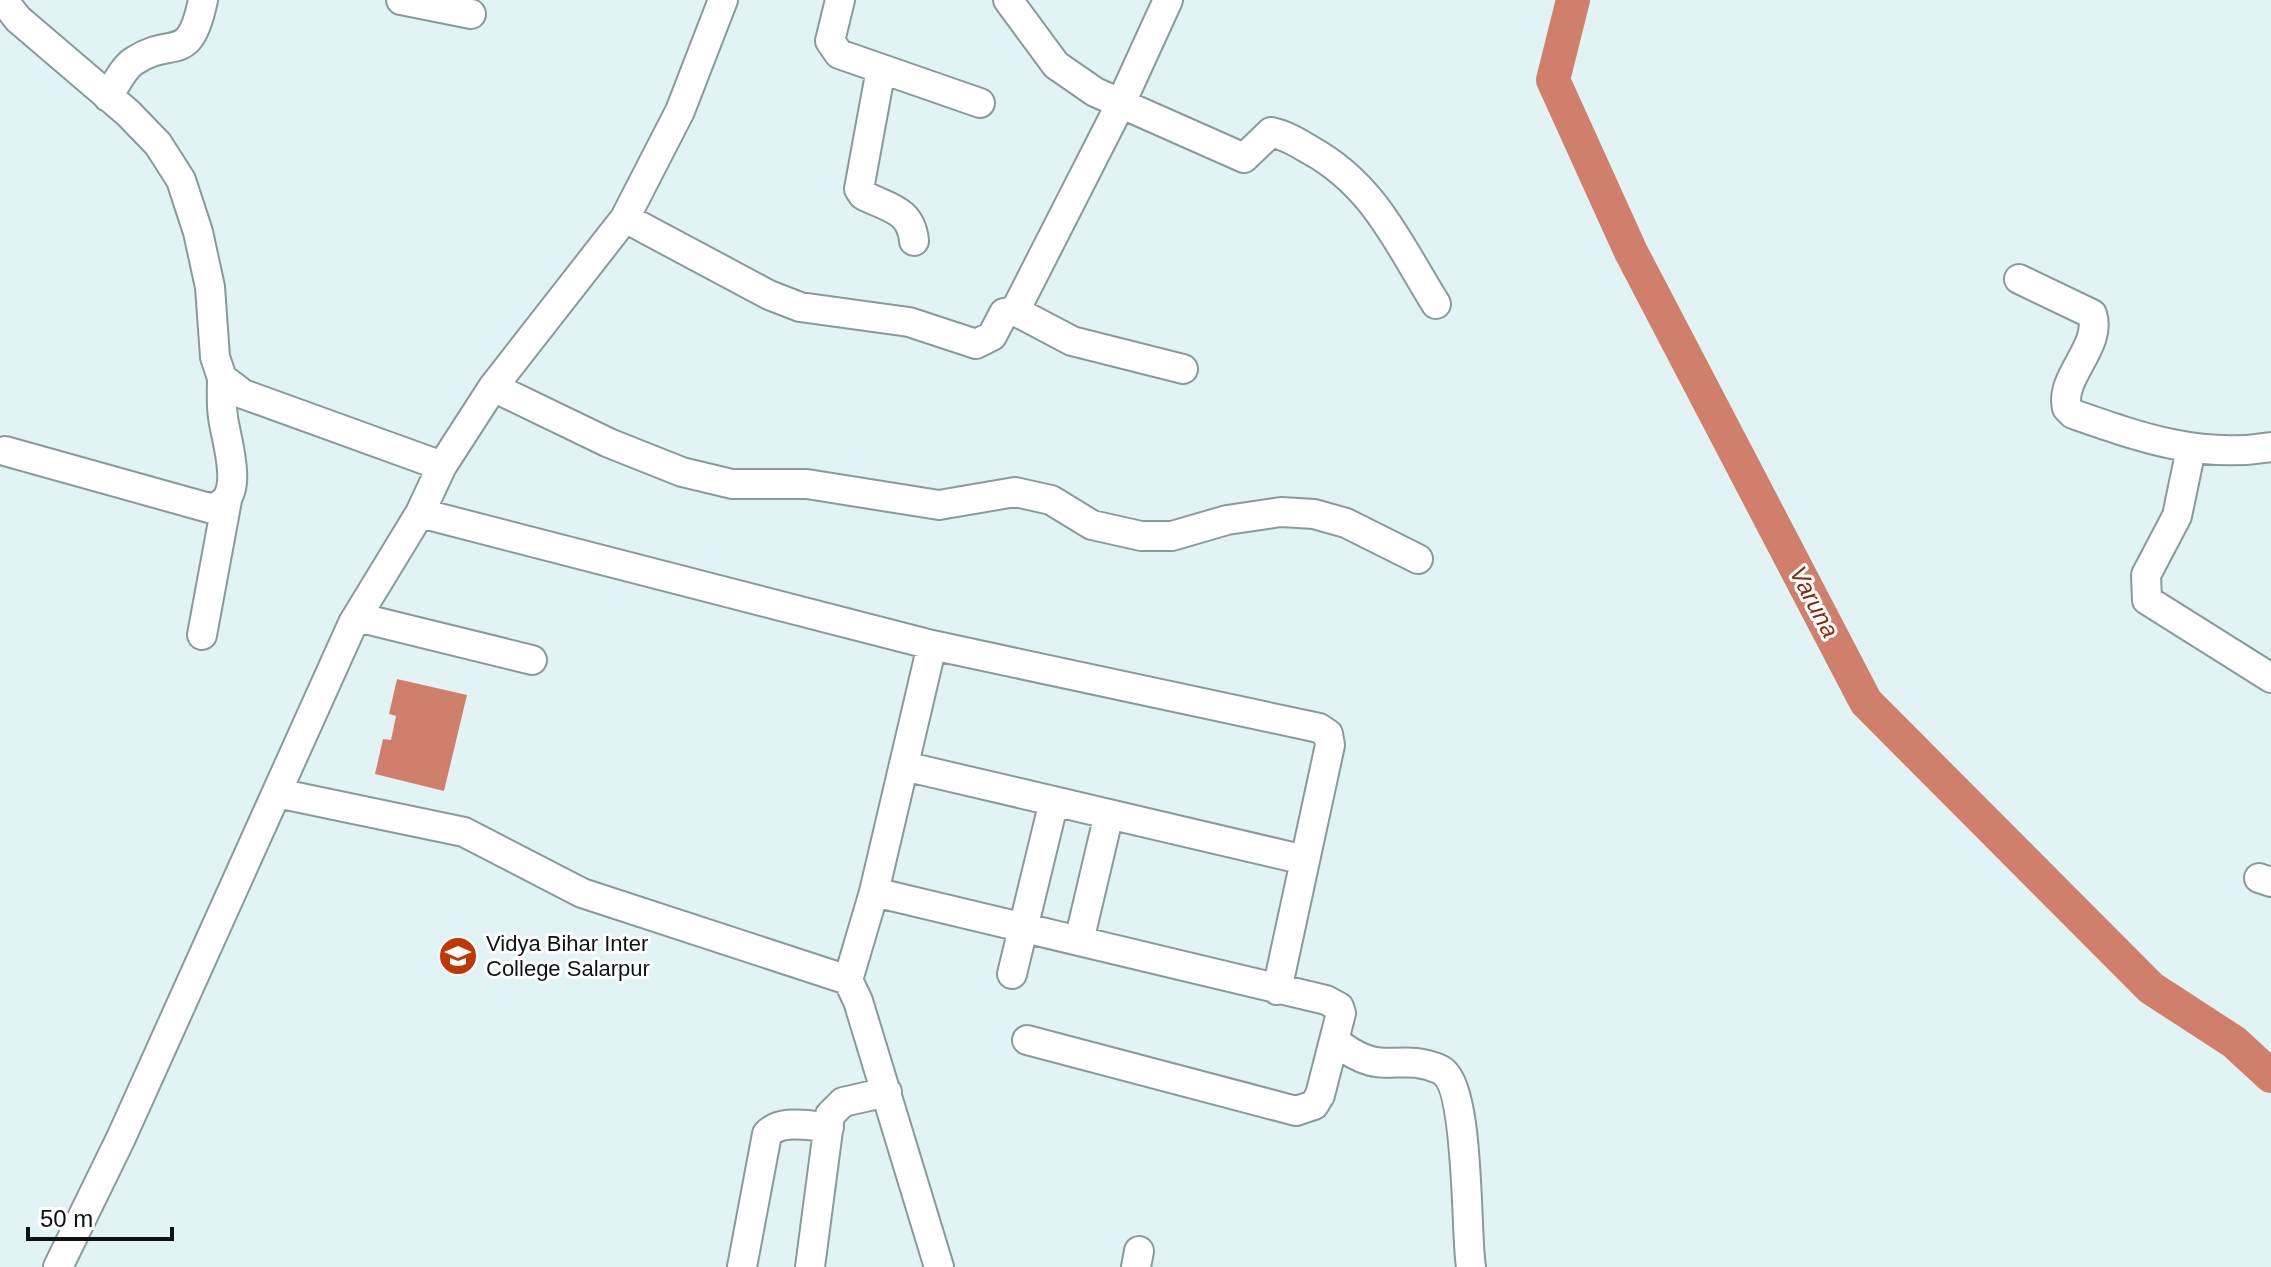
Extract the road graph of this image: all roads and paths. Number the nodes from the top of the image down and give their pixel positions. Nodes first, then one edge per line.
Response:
1 (3, 0) edge
2 (203, 0) edge
3 (401, 0) edge
4 (723, 0) edge
5 (840, 0) edge
6 (1008, 0) edge
7 (1168, 0) edge
8 (471, 14) dead end
9 (881, 69) junction
10 (108, 97) junction
11 (980, 103) dead end
12 (1120, 105) junction
13 (625, 218) junction
14 (914, 241) dead end
15 (2019, 279) dead end
16 (1436, 304) dead end
17 (1015, 311) junction
18 (1183, 369) dead end
19 (222, 378) junction
20 (493, 387) junction
21 (2271, 447) edge
22 (2191, 449) junction
23 (5, 451) dead end
24 (442, 466) junction
25 (227, 500) junction
26 (420, 513) junction
27 (1418, 559) dead end
28 (357, 617) junction
29 (202, 635) dead end
30 (932, 645) junction
31 (532, 660) dead end
32 (2271, 678) edge
33 (904, 766) junction
34 (277, 793) junction
35 (1054, 801) junction
36 (1109, 814) junction
37 (1305, 860) junction
38 (874, 892) junction
39 (1022, 927) junction
40 (1079, 941) junction
41 (1012, 974) dead end
42 (848, 980) junction
43 (1277, 990) junction
44 (1027, 1040) dead end
45 (1335, 1041) junction
46 (887, 1092) junction
47 (829, 1127) junction
48 (58, 1267) edge
49 (742, 1267) edge
50 (810, 1267) edge
51 (939, 1267) edge
52 (1471, 1267) edge

1 - 10 street
2 - 10 street
3 - 8 street
4 - 13 street
5 - 9 street
6 - 12 street
7 - 12 street
9 - 11 street
9 - 14 street
10 - 19 street
12 - 16 street
12 - 17 street
13 - 17 street
13 - 20 street
15 - 22 street
17 - 18 street
19 - 24 street
19 - 25 street
20 - 24 street
20 - 27 street
21 - 22 street
22 - 32 street
23 - 25 street
24 - 26 street
25 - 29 street
26 - 28 street
26 - 30 street
28 - 31 street
28 - 34 street
30 - 33 street
30 - 37 street
33 - 35 street
33 - 38 street
34 - 42 street
34 - 48 street
35 - 36 street
35 - 39 street
36 - 37 street
36 - 40 street
37 - 43 street
38 - 39 street
38 - 42 street
39 - 40 street
39 - 41 street
40 - 43 street
42 - 46 street
43 - 45 street
44 - 45 street
45 - 52 street
46 - 47 street
46 - 51 street
47 - 49 street
47 - 50 street

